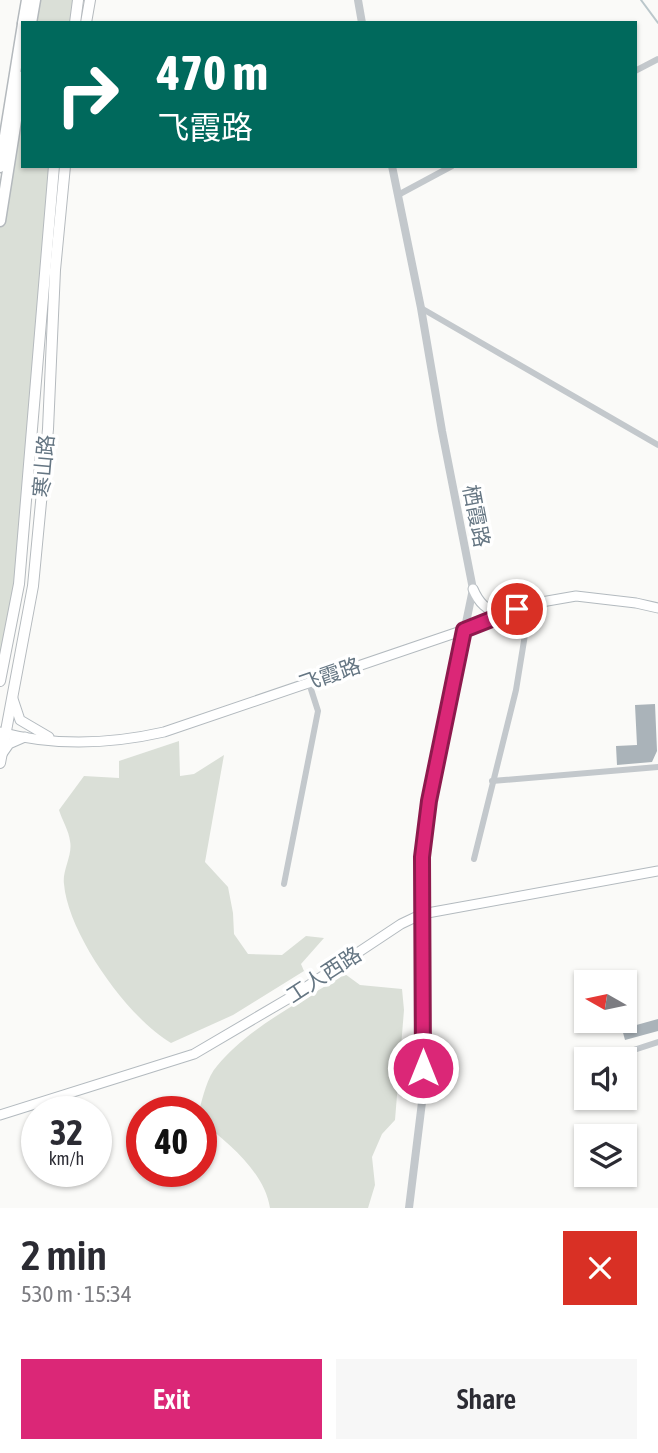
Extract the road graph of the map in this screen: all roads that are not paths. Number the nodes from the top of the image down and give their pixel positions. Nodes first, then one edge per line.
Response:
1 (27, 0) edge
2 (35, 0) edge
3 (78, 0) edge
4 (90, 0) edge
5 (358, 0) edge
6 (23, 21) edge
7 (31, 21) edge
8 (75, 21) edge
9 (86, 21) edge
10 (362, 21) edge
11 (21, 36) edge
12 (658, 59) edge
13 (637, 70) edge
14 (21, 89) edge
15 (0, 167) edge
16 (54, 168) edge
17 (65, 168) edge
18 (392, 168) edge
19 (448, 168) edge
20 (398, 195) junction
21 (0, 221) edge
22 (421, 308) junction
23 (658, 445) edge
24 (473, 589) junction
25 (530, 604) junction
26 (658, 608) edge
27 (503, 614) junction
28 (464, 630) junction
29 (0, 680) edge
30 (309, 683) junction
31 (13, 698) junction
32 (4, 733) edge
33 (26, 737) junction
34 (57, 740) junction
35 (1, 758) edge
36 (658, 767) edge
37 (492, 781) junction
38 (474, 859) dead end
39 (658, 871) edge
40 (284, 884) dead end
41 (422, 914) junction
42 (658, 1042) edge
43 (637, 1049) edge
44 (0, 1115) edge
45 (409, 1208) edge

1 - 6 highway
2 - 7 highway
3 - 8 main road
4 - 9 main road
5 - 10 street
11 - 15 highway
12 - 13 street
14 - 21 highway
16 - 29 main road, 寒山路
17 - 31 main road, 寒山路
18 - 20 street, 栖霞路
19 - 20 street
20 - 22 street, 栖霞路
22 - 23 street
22 - 24 street, 栖霞路
24 - 27 main road
24 - 28 street, 栖霞路
25 - 26 main road, 飞霞路
25 - 27 main road, 飞霞路
25 - 37 street
27 - 28 main road, 飞霞路
28 - 30 main road, 飞霞路
28 - 41 street, 栖霞路
30 - 34 main road, 飞霞路
30 - 40 street
31 - 32 main road, 寒山路
31 - 34 main road
32 - 33 main road, 飞霞路
32 - 35 main road, 寒山路
33 - 34 main road, 飞霞路
33 - 35 main road
36 - 37 street
37 - 38 street
39 - 41 main road, 工人西路
41 - 44 main road, 工人西路
41 - 45 street, 栖霞路
42 - 43 street

